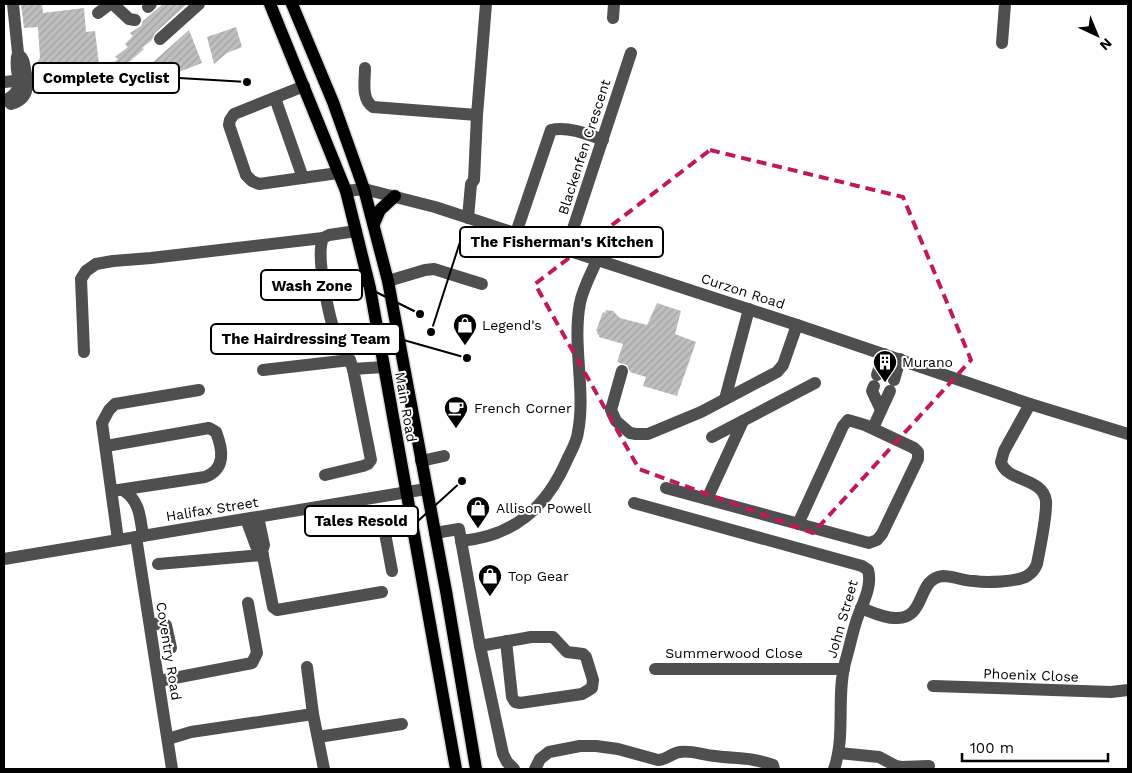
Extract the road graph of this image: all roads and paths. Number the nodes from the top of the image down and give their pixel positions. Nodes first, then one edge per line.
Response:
1 (111, 4) edge
2 (199, 4) edge
3 (270, 4) edge
4 (292, 4) edge
5 (486, 4) edge
6 (614, 4) edge
7 (1005, 4) edge
8 (10, 10) edge
9 (98, 14) dead end
10 (613, 18) dead end
11 (135, 20) dead end
12 (10, 38) edge
13 (160, 38) dead end
14 (1002, 43) dead end
15 (632, 53) dead end
16 (12, 59) edge
17 (365, 68) dead end
18 (23, 80) junction
19 (4, 82) edge
20 (304, 86) junction
21 (275, 98) junction
22 (4, 101) edge
23 (4, 106) edge
24 (477, 115) junction
25 (603, 140) junction
26 (338, 173) junction
27 (303, 178) junction
28 (364, 189) junction
29 (346, 191) junction
30 (395, 196) junction
31 (471, 219) junction
32 (374, 224) junction
33 (356, 231) junction
34 (516, 232) junction
35 (323, 238) junction
36 (566, 250) junction
37 (597, 260) junction
38 (388, 281) junction
39 (482, 284) dead end
40 (749, 309) junction
41 (797, 325) junction
42 (378, 338) junction
43 (84, 352) dead end
44 (884, 354) junction
45 (900, 359) junction
46 (384, 366) junction
47 (353, 369) junction
48 (263, 370) dead end
49 (622, 371) dead end
50 (814, 383) dead end
51 (199, 390) dead end
52 (725, 399) junction
53 (1030, 404) junction
54 (881, 410) junction
55 (743, 421) junction
56 (873, 428) junction
57 (1128, 434) edge
58 (712, 437) dead end
59 (106, 446) junction
60 (444, 456) dead end
61 (421, 461) junction
62 (325, 475) dead end
63 (666, 488) dead end
64 (426, 489) junction
65 (117, 491) junction
66 (406, 493) junction
67 (707, 498) junction
68 (349, 502) junction
69 (634, 503) dead end
70 (252, 518) junction
71 (798, 524) junction
72 (435, 533) junction
73 (140, 536) junction
74 (118, 540) junction
75 (461, 541) junction
76 (262, 553) junction
77 (4, 559) edge
78 (158, 564) dead end
79 (392, 572) dead end
80 (382, 592) dead end
81 (248, 602) dead end
82 (861, 608) junction
83 (150, 625) junction
84 (506, 641) junction
85 (480, 646) junction
86 (171, 648) dead end
87 (307, 667) dead end
88 (844, 668) junction
89 (655, 669) dead end
90 (159, 681) junction
91 (933, 686) dead end
92 (1128, 690) edge
93 (313, 714) junction
94 (402, 724) dead end
95 (318, 737) junction
96 (168, 739) junction
97 (839, 753) junction
98 (655, 765) edge
99 (929, 766) dead end
100 (172, 769) edge
101 (324, 769) edge
102 (456, 769) edge
103 (476, 769) edge
104 (514, 769) edge
105 (535, 769) edge
106 (774, 769) edge
107 (834, 769) edge

1 - 9 street
1 - 11 street
2 - 13 street
3 - 20 main road, Main Road
4 - 28 main road, Main Road
5 - 24 street
6 - 10 street
7 - 14 street
8 - 12 street
12 - 16 street
15 - 25 street, Blackenfen Crescent
16 - 18 street
17 - 24 street
18 - 19 street
18 - 22 street
18 - 23 street
20 - 21 street
20 - 26 main road, Main Road
21 - 27 street
21 - 27 street
24 - 31 street
25 - 34 street
25 - 36 street, Blackenfen Crescent
26 - 27 street
26 - 29 main road, Main Road
28 - 29 street, Curzon Road
28 - 30 street, Curzon Road
28 - 32 main road, Main Road
29 - 33 main road, Main Road
30 - 31 street, Curzon Road
30 - 32 main road
31 - 34 street, Curzon Road
32 - 38 main road, Main Road
33 - 35 street
33 - 42 main road, Main Road
34 - 36 street, Curzon Road
35 - 42 street
35 - 43 street
36 - 37 street, Curzon Road
37 - 40 street, Curzon Road
37 - 75 street
38 - 39 street
38 - 61 main road, Main Road
40 - 41 street, Curzon Road
40 - 52 street
41 - 44 street, Curzon Road
41 - 52 street
42 - 46 main road, Main Road
44 - 45 street, Curzon Road
44 - 54 street
45 - 53 street, Curzon Road
45 - 54 street
46 - 47 street
46 - 66 main road, Main Road
47 - 48 street
47 - 62 street
49 - 52 street
50 - 55 street
51 - 59 street
53 - 57 street, Curzon Road
53 - 82 street
54 - 56 street
55 - 58 street
55 - 67 street
56 - 71 street
56 - 71 street
59 - 65 street
59 - 65 street
60 - 61 street
61 - 64 main road, Main Road
63 - 67 street
64 - 66 street, Halifax Street
64 - 72 main road, Main Road
65 - 73 street, Coventry Road
65 - 74 street
66 - 68 street, Halifax Street
66 - 102 main road, Main Road
67 - 71 street
68 - 70 street, Halifax Street
68 - 79 street
69 - 82 street, John Street
70 - 73 street, Halifax Street
70 - 76 street
72 - 75 street
72 - 103 main road, Main Road
73 - 74 street, Halifax Street
73 - 83 street, Coventry Road
74 - 77 street, Halifax Street
75 - 85 street
76 - 78 street
76 - 80 street
81 - 90 street
82 - 88 street, John Street
83 - 86 street
83 - 90 street, Coventry Road
84 - 84 street
84 - 85 street
85 - 104 street
87 - 93 street
88 - 89 street, Summerwood Close
88 - 97 street, John Street
90 - 96 street, Coventry Road
91 - 92 street, Phoenix Close
93 - 95 street
93 - 96 street
94 - 95 street
95 - 101 street
96 - 100 street, Coventry Road
97 - 99 street
97 - 107 street, John Street
98 - 105 street
98 - 106 street

